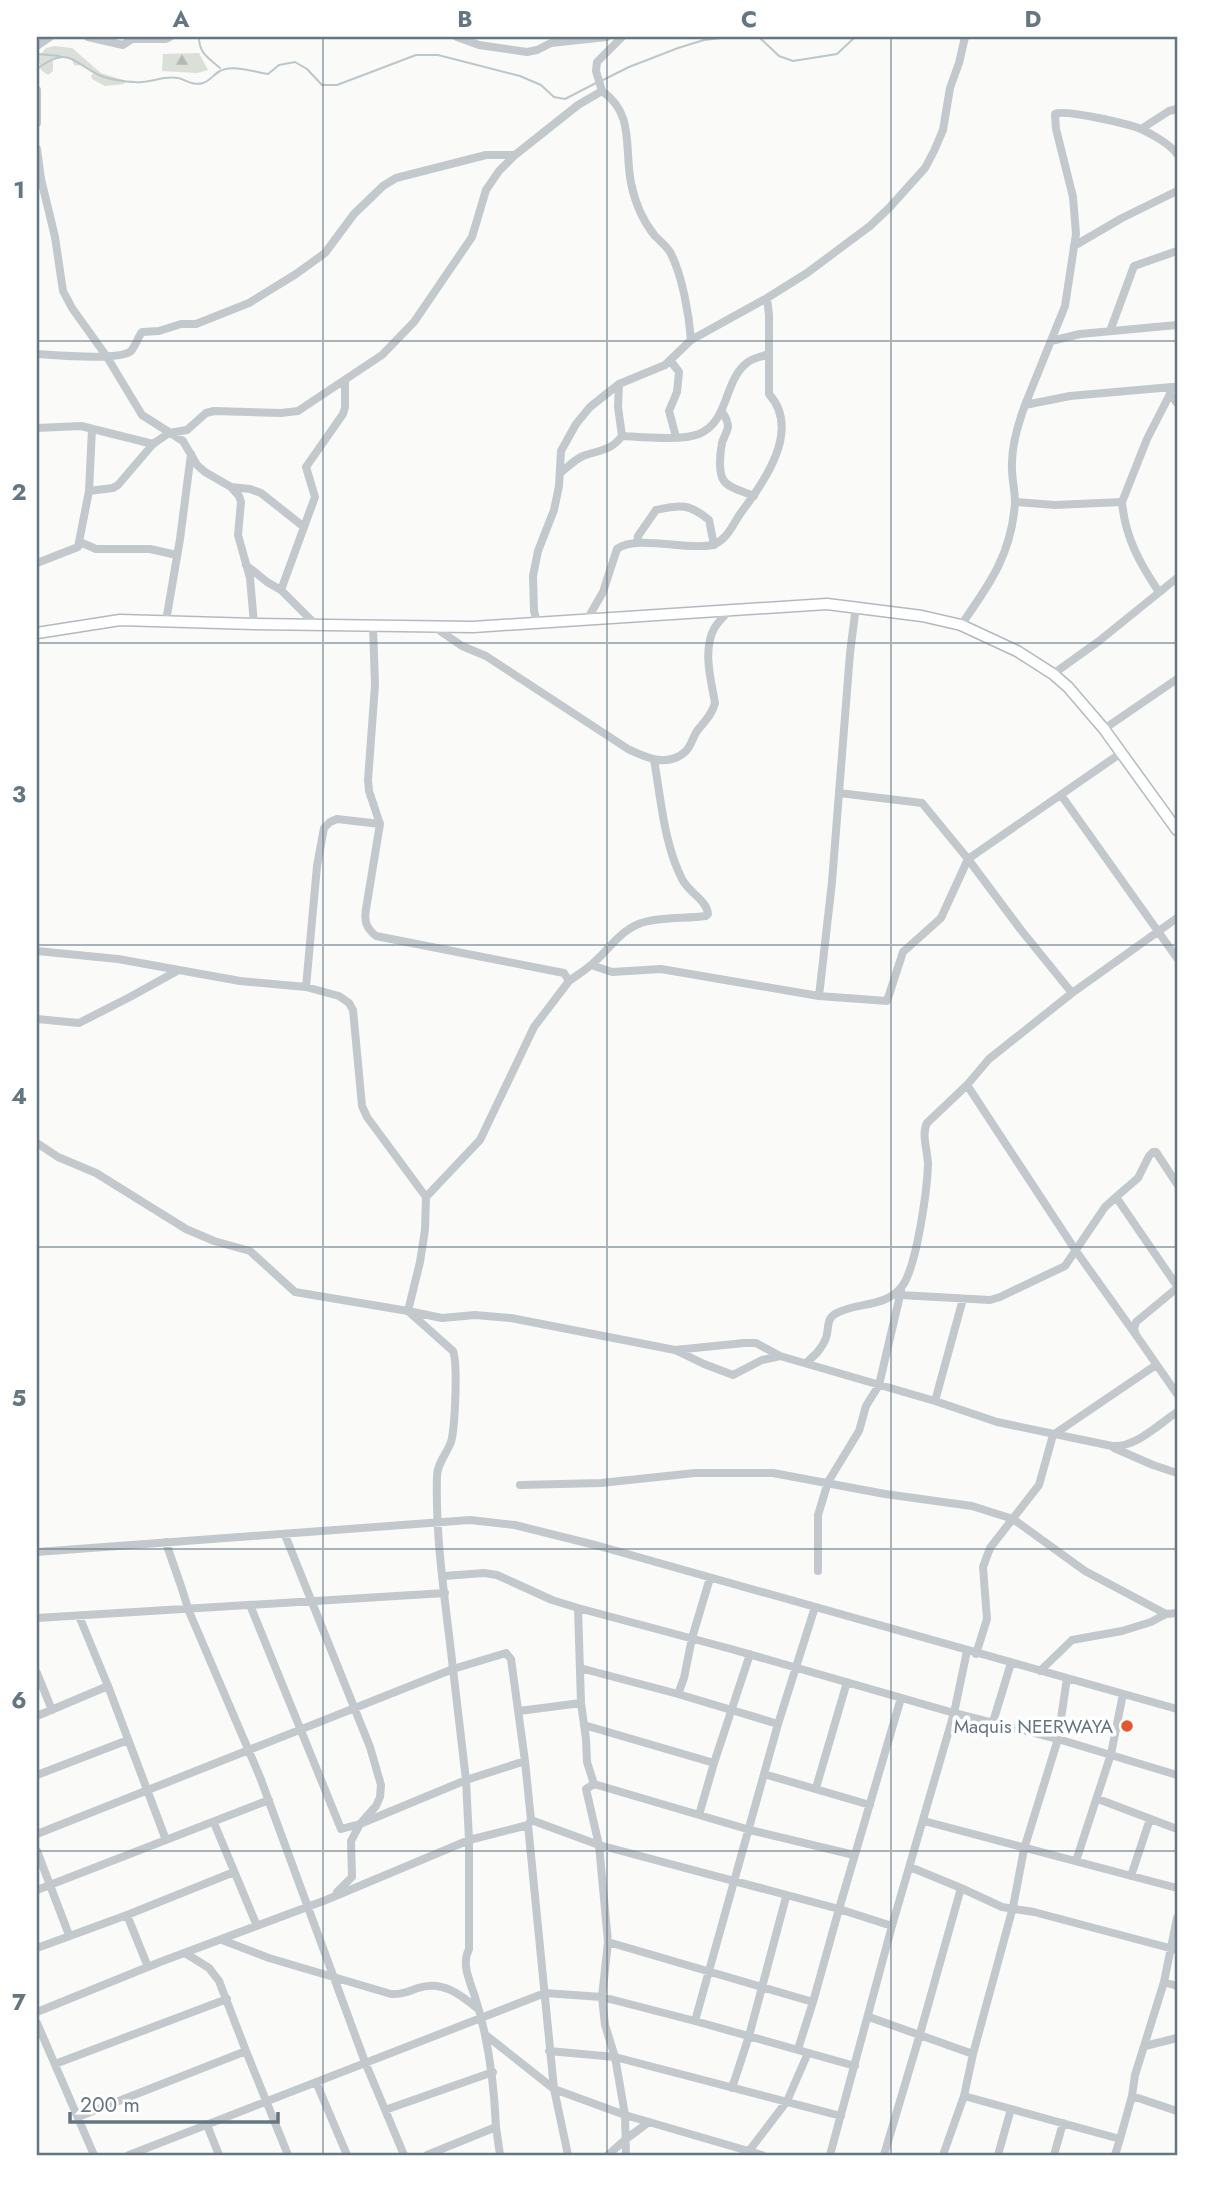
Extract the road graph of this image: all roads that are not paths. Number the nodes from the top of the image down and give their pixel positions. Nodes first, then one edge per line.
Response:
1 (50, 37) edge
2 (88, 37) edge
3 (170, 37) edge
4 (457, 37) edge
5 (607, 37) edge
6 (622, 37) edge
7 (965, 37) edge
8 (551, 40) edge
9 (37, 46) edge
10 (37, 89) edge
11 (602, 91) junction
12 (1177, 109) edge
13 (37, 123) edge
14 (1141, 130) junction
15 (37, 149) edge
16 (1177, 154) edge
17 (515, 155) junction
18 (39, 182) edge
19 (1177, 191) edge
20 (1073, 246) junction
21 (1177, 251) edge
22 (767, 298) junction
23 (1177, 325) edge
24 (1110, 331) junction
25 (691, 340) junction
26 (1051, 341) junction
27 (37, 354) edge
28 (768, 354) junction
29 (107, 357) junction
30 (670, 360) junction
31 (345, 380) junction
32 (619, 384) junction
33 (1173, 389) edge
34 (1177, 403) edge
35 (1025, 405) junction
36 (722, 412) junction
37 (37, 428) edge
38 (92, 429) junction
39 (169, 433) junction
40 (622, 436) junction
41 (676, 436) junction
42 (153, 444) junction
43 (191, 454) junction
44 (560, 473) junction
45 (231, 487) junction
46 (89, 491) junction
47 (754, 496) junction
48 (1014, 502) junction
49 (1122, 502) junction
50 (304, 527) junction
51 (80, 542) junction
52 (637, 542) junction
53 (714, 545) junction
54 (177, 555) junction
55 (37, 563) edge
56 (246, 565) junction
57 (1177, 578) edge
58 (281, 590) junction
59 (1159, 592) junction
60 (856, 606) junction
61 (730, 610) junction
62 (588, 618) junction
63 (166, 621) junction
64 (537, 622) junction
65 (254, 624) junction
66 (316, 625) junction
67 (373, 625) junction
68 (961, 625) junction
69 (433, 626) junction
70 (37, 633) edge
71 (1053, 674) junction
72 (1177, 678) edge
73 (1104, 729) junction
74 (1121, 753) junction
75 (654, 761) junction
76 (839, 793) junction
77 (1061, 795) junction
78 (380, 824) junction
79 (1177, 830) edge
80 (968, 859) junction
81 (1177, 918) edge
82 (1158, 931) junction
83 (37, 951) edge
84 (1177, 958) edge
85 (591, 965) junction
86 (177, 971) junction
87 (569, 981) junction
88 (306, 987) junction
89 (1072, 993) junction
90 (820, 996) junction
91 (37, 1018) edge
92 (968, 1084) junction
93 (37, 1143) edge
94 (1177, 1184) edge
95 (426, 1197) junction
96 (1116, 1197) junction
97 (1076, 1251) junction
98 (902, 1285) junction
99 (1177, 1287) edge
100 (900, 1295) junction
101 (962, 1299) junction
102 (408, 1311) junction
103 (1136, 1335) junction
104 (675, 1350) junction
105 (780, 1356) junction
106 (806, 1363) junction
107 (1156, 1364) junction
108 (879, 1385) junction
109 (1177, 1394) edge
110 (935, 1401) junction
111 (1177, 1412) edge
112 (1054, 1435) junction
113 (1112, 1446) junction
114 (1177, 1473) edge
115 (828, 1482) junction
116 (520, 1485) dead end
117 (1013, 1519) junction
118 (438, 1522) junction
119 (285, 1535) junction
120 (166, 1542) junction
121 (37, 1552) edge
122 (818, 1571) dead end
123 (444, 1576) junction
124 (710, 1578) junction
125 (445, 1592) junction
126 (310, 1600) junction
127 (250, 1605) junction
128 (815, 1607) junction
129 (578, 1608) junction
130 (188, 1609) junction
131 (1177, 1613) edge
132 (1166, 1614) junction
133 (79, 1616) junction
134 (37, 1618) edge
135 (692, 1638) junction
136 (972, 1652) junction
137 (750, 1654) junction
138 (1011, 1663) junction
139 (580, 1668) junction
140 (796, 1668) junction
141 (453, 1669) junction
142 (1040, 1671) junction
143 (37, 1673) edge
144 (1067, 1678) junction
145 (847, 1682) junction
146 (108, 1686) junction
147 (678, 1694) junction
148 (1123, 1694) junction
149 (901, 1698) junction
150 (580, 1703) junction
151 (353, 1709) junction
152 (1177, 1709) edge
153 (52, 1710) junction
154 (732, 1710) junction
155 (519, 1711) junction
156 (954, 1713) junction
157 (37, 1716) edge
158 (993, 1722) junction
159 (778, 1724) junction
160 (584, 1725) junction
161 (299, 1729) junction
162 (1058, 1739) junction
163 (128, 1740) junction
164 (249, 1749) junction
165 (1111, 1754) junction
166 (526, 1760) junction
167 (714, 1763) junction
168 (764, 1774) junction
169 (37, 1775) edge
170 (1177, 1775) edge
171 (466, 1780) junction
172 (594, 1784) junction
173 (816, 1788) junction
174 (147, 1790) junction
175 (1098, 1799) junction
176 (269, 1800) junction
177 (870, 1805) junction
178 (699, 1815) junction
179 (1150, 1819) junction
180 (924, 1821) junction
181 (529, 1822) junction
182 (214, 1823) junction
183 (360, 1825) junction
184 (1177, 1829) edge
185 (750, 1830) junction
186 (37, 1834) edge
187 (166, 1840) junction
188 (469, 1840) junction
189 (599, 1845) junction
190 (1024, 1849) junction
191 (37, 1851) edge
192 (854, 1855) junction
193 (1076, 1861) junction
194 (910, 1867) junction
195 (234, 1872) junction
196 (1131, 1876) junction
197 (734, 1882) junction
198 (50, 1885) junction
199 (961, 1888) junction
200 (1177, 1888) edge
201 (37, 1890) edge
202 (786, 1896) junction
203 (326, 1900) junction
204 (309, 1906) junction
205 (1013, 1907) junction
206 (839, 1909) junction
207 (127, 1915) junction
208 (1177, 1918) edge
209 (257, 1926) junction
210 (892, 1926) junction
211 (69, 1935) junction
212 (222, 1940) junction
213 (608, 1942) junction
214 (37, 1948) edge
215 (1174, 1950) edge
216 (185, 1953) junction
217 (148, 1967) junction
218 (708, 1971) junction
219 (335, 1976) junction
220 (1164, 1982) junction
221 (1177, 1986) edge
222 (762, 1988) junction
223 (545, 1993) junction
224 (602, 1997) junction
225 (227, 1999) junction
226 (813, 2002) junction
227 (37, 2012) edge
228 (481, 2014) junction
229 (869, 2017) junction
230 (695, 2021) junction
231 (37, 2023) edge
232 (920, 2035) junction
233 (487, 2036) junction
234 (749, 2036) junction
235 (1177, 2038) edge
236 (1145, 2046) junction
237 (798, 2049) junction
238 (246, 2051) junction
239 (549, 2051) junction
240 (808, 2053) junction
241 (973, 2054) junction
242 (615, 2057) junction
243 (365, 2062) junction
244 (55, 2064) junction
245 (855, 2066) junction
246 (493, 2072) junction
247 (316, 2082) junction
248 (732, 2088) junction
249 (554, 2089) junction
250 (964, 2096) junction
251 (1132, 2096) junction
252 (267, 2101) junction
253 (787, 2101) junction
254 (1011, 2109) junction
255 (385, 2110) junction
256 (1177, 2111) edge
257 (625, 2115) junction
258 (841, 2116) junction
259 (78, 2117) junction
260 (649, 2122) junction
261 (1063, 2123) junction
262 (207, 2125) junction
263 (496, 2127) junction
264 (626, 2139) junction
265 (1120, 2139) junction
266 (749, 2151) junction
267 (93, 2155) edge
268 (129, 2155) edge
269 (219, 2155) edge
270 (288, 2155) edge
271 (347, 2155) edge
272 (404, 2155) edge
273 (428, 2155) edge
274 (500, 2155) edge
275 (568, 2155) edge
276 (608, 2155) edge
277 (626, 2155) edge
278 (762, 2155) edge
279 (830, 2155) edge
280 (884, 2155) edge
281 (943, 2155) edge
282 (998, 2155) edge
283 (1054, 2155) edge
284 (1115, 2155) edge

1 - 9 street
2 - 3 street
4 - 8 street
5 - 8 street
6 - 11 street
7 - 22 street
10 - 13 street
11 - 17 street
11 - 25 street
12 - 14 street
14 - 16 street
14 - 20 street
15 - 18 street
17 - 29 street
17 - 31 street
18 - 29 street
19 - 20 street
20 - 26 street
21 - 24 street
22 - 25 street
22 - 28 street
23 - 24 street
24 - 26 street
25 - 30 street
26 - 35 street
27 - 29 street
28 - 36 street
28 - 47 street
29 - 39 street
30 - 32 street
30 - 41 street
31 - 39 street
31 - 50 street
32 - 40 street
32 - 44 street
33 - 34 street
33 - 35 street
33 - 49 street
35 - 48 street
36 - 41 street
36 - 47 street
37 - 38 street
38 - 42 street
38 - 46 street
39 - 42 street
39 - 43 street
40 - 41 street
40 - 44 street
42 - 46 street
43 - 45 street
43 - 54 street
44 - 64 street
45 - 50 street
45 - 56 street
46 - 51 street
47 - 53 street
48 - 49 street
48 - 68 street
49 - 59 street
50 - 58 street
51 - 54 street
51 - 55 street
52 - 53 street
52 - 53 street
52 - 62 street
54 - 63 street
56 - 58 street
56 - 65 street
57 - 59 street
58 - 66 street
59 - 71 street
60 - 61 street
60 - 68 street
60 - 76 street
61 - 62 street
61 - 75 street
62 - 64 street
63 - 65 street
63 - 70 street
64 - 69 street
65 - 66 street
66 - 67 street
67 - 69 street
67 - 78 street
68 - 71 street
69 - 75 street
71 - 73 street
72 - 73 street
73 - 74 street
74 - 77 street
74 - 79 street
75 - 85 street
76 - 80 street
76 - 90 street
77 - 80 street
77 - 82 street
78 - 87 street
78 - 88 street
80 - 89 street
80 - 90 street
81 - 82 street
82 - 84 street
82 - 89 street
83 - 86 street
85 - 87 street
85 - 90 street
86 - 88 street
86 - 91 street
87 - 95 street
88 - 95 street
89 - 92 street
92 - 97 street
92 - 98 street
93 - 102 street
94 - 96 street
95 - 102 street
96 - 97 street
96 - 99 street
97 - 101 street
97 - 103 street
98 - 100 street
98 - 106 street
99 - 103 street
100 - 101 street
100 - 108 street
101 - 110 street
102 - 104 street
102 - 118 street
103 - 107 street
104 - 105 street
104 - 105 street
105 - 106 street
106 - 108 street
107 - 109 street
107 - 112 street
108 - 110 street
108 - 115 street
110 - 112 street
111 - 113 street
112 - 113 street
112 - 117 street
113 - 114 street
115 - 116 street
115 - 117 street
115 - 122 street
117 - 132 street
117 - 136 street
118 - 119 street
118 - 123 street
118 - 124 street
119 - 120 street
119 - 126 street
120 - 121 street
120 - 130 street
123 - 125 street
123 - 129 street
124 - 128 street
124 - 135 street
125 - 126 street
125 - 141 street
126 - 127 street
126 - 151 street
127 - 130 street
127 - 161 street
128 - 136 street
128 - 140 street
129 - 135 street
129 - 139 street
130 - 133 street
130 - 164 street
131 - 132 street
132 - 142 street
133 - 134 street
133 - 146 street
135 - 137 street
135 - 147 street
136 - 138 street
136 - 156 street
137 - 140 street
137 - 154 street
138 - 142 street
138 - 158 street
139 - 147 street
139 - 150 street
140 - 145 street
140 - 159 street
141 - 151 street
141 - 155 street
141 - 171 street
142 - 144 street
143 - 153 street
144 - 148 street
144 - 162 street
145 - 149 street
145 - 173 street
146 - 153 street
146 - 163 street
147 - 154 street
148 - 152 street
148 - 165 street
149 - 156 street
149 - 177 street
150 - 155 street
150 - 160 street
151 - 161 street
151 - 183 street
153 - 157 street
154 - 159 street
154 - 167 street
155 - 166 street
156 - 158 street
156 - 180 street
158 - 162 street
159 - 168 street
160 - 167 street
160 - 172 street
161 - 164 street
161 - 183 street
162 - 165 street
162 - 190 street
163 - 169 street
163 - 174 street
164 - 174 street
164 - 176 street
165 - 170 street
165 - 175 street
166 - 171 street
166 - 181 street
167 - 178 street
168 - 173 street
168 - 185 street
171 - 183 street
171 - 188 street
172 - 178 street
172 - 189 street
173 - 177 street
174 - 186 street
174 - 187 street
175 - 179 street
175 - 193 street
176 - 182 street
176 - 204 street
177 - 192 street
178 - 185 street
179 - 184 street
179 - 196 street
180 - 190 street
180 - 194 street
181 - 188 street
181 - 189 street
181 - 223 street
182 - 187 street
182 - 195 street
183 - 203 street
185 - 192 street
185 - 197 street
187 - 198 street
188 - 203 street
188 - 228 street
189 - 197 street
189 - 213 street
190 - 193 street
190 - 205 street
191 - 198 street
192 - 206 street
193 - 196 street
194 - 199 street
194 - 210 street
195 - 207 street
195 - 209 street
196 - 200 street
197 - 202 street
197 - 218 street
198 - 201 street
198 - 211 street
199 - 205 street
199 - 232 street
202 - 206 street
202 - 222 street
203 - 204 street
204 - 209 street
204 - 219 street
205 - 215 street
205 - 241 street
206 - 210 street
206 - 226 street
207 - 211 street
207 - 217 street
208 - 215 street
209 - 212 street
210 - 229 street
211 - 214 street
212 - 216 street
212 - 219 street
213 - 218 street
213 - 224 street
215 - 220 street
216 - 217 street
216 - 225 street
217 - 227 street
218 - 222 street
218 - 230 street
219 - 228 street
219 - 243 street
220 - 221 street
220 - 236 street
222 - 226 street
222 - 234 street
223 - 224 street
223 - 228 street
223 - 239 street
224 - 230 street
224 - 242 street
225 - 238 street
225 - 244 street
226 - 237 street
228 - 233 street
228 - 243 street
229 - 232 street
229 - 245 street
230 - 234 street
231 - 244 street
232 - 241 street
232 - 280 street
233 - 246 street
233 - 249 street
234 - 237 street
234 - 248 street
235 - 236 street
236 - 251 street
237 - 240 street
238 - 252 street
238 - 259 street
239 - 242 street
239 - 249 street
240 - 245 street
240 - 253 street
241 - 250 street
242 - 248 street
242 - 257 street
243 - 247 street
243 - 255 street
244 - 259 street
245 - 258 street
246 - 255 street
246 - 263 street
247 - 252 street
247 - 271 street
248 - 253 street
249 - 257 street
249 - 275 street
250 - 254 street
250 - 281 street
251 - 256 street
251 - 265 street
252 - 262 street
252 - 270 street
253 - 258 street
253 - 266 street
254 - 261 street
254 - 282 street
255 - 272 street
257 - 260 street
257 - 264 street
258 - 279 street
259 - 267 street
260 - 264 street
260 - 266 street
261 - 265 street
261 - 283 street
262 - 268 street
262 - 269 street
263 - 273 street
263 - 274 street
264 - 276 street
264 - 277 street
265 - 284 street
266 - 278 street

